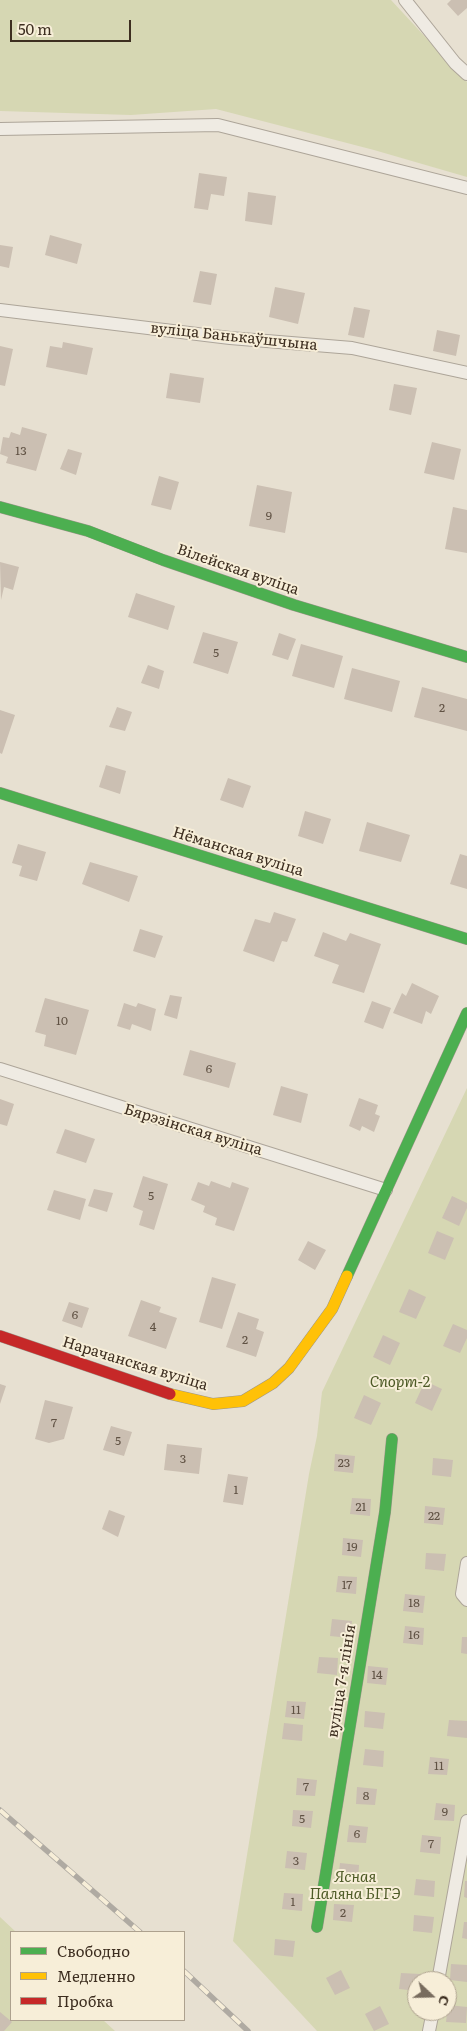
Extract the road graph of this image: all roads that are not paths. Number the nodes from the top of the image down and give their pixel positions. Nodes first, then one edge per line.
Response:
1 (405, 0) edge
2 (467, 74) edge
3 (0, 130) edge
4 (467, 188) edge
5 (0, 310) edge
6 (467, 373) edge
7 (0, 507) edge
8 (467, 657) edge
9 (0, 793) edge
10 (467, 939) edge
11 (467, 1014) edge
12 (0, 1069) edge
13 (386, 1190) junction
14 (0, 1336) edge
15 (392, 1439) dead end
16 (467, 1563) edge
17 (467, 1600) edge
18 (467, 1821) edge
19 (317, 1927) dead end
20 (440, 1971) edge

1 - 2 street
3 - 4 street
5 - 6 street, вуліца Банькаўшчына
7 - 8 street, Вілейская вуліца
9 - 10 street, Нёманская вуліца
11 - 13 street, Нарачанская вуліца
12 - 13 street, Бярэзінская вуліца
13 - 14 street, Нарачанская вуліца
15 - 19 street, вуліца 7-я лінія
16 - 17 street
18 - 20 street

